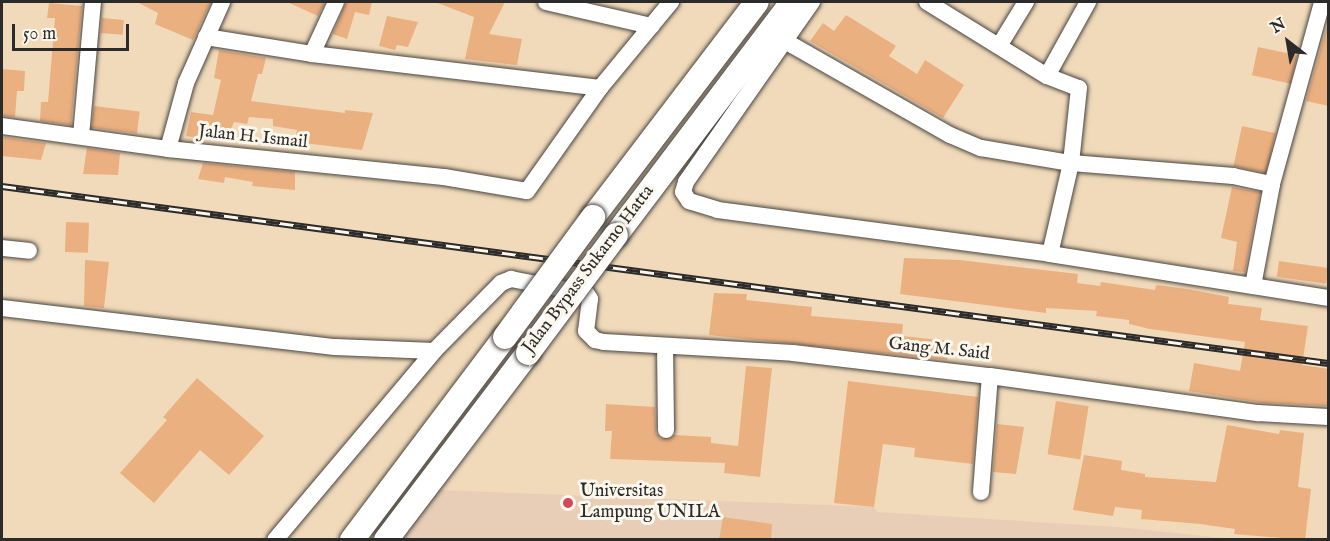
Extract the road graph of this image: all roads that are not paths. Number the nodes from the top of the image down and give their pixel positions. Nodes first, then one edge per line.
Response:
1 (93, 2) edge
2 (222, 2) edge
3 (336, 2) edge
4 (546, 2) edge
5 (671, 2) edge
6 (757, 2) edge
7 (792, 2) edge
8 (812, 2) edge
9 (927, 2) edge
10 (1026, 2) edge
11 (1088, 2) edge
12 (1322, 2) edge
13 (651, 26) junction
14 (206, 37) junction
15 (786, 41) junction
16 (999, 46) junction
17 (312, 54) junction
18 (1047, 76) junction
19 (600, 88) junction
20 (2, 126) edge
21 (81, 136) junction
22 (168, 149) junction
23 (1071, 163) junction
24 (1272, 184) junction
25 (2, 248) edge
26 (29, 251) dead end
27 (1050, 254) junction
28 (1253, 286) junction
29 (1329, 298) edge
30 (2, 308) edge
31 (665, 346) junction
32 (434, 351) junction
33 (990, 375) junction
34 (1329, 417) edge
35 (666, 430) dead end
36 (981, 492) dead end
37 (275, 540) edge
38 (352, 540) edge
39 (387, 540) edge

1 - 21 street
2 - 14 street
3 - 17 street
4 - 13 street
5 - 13 street, Jalan H. Ismail
6 - 38 highway, Jalan Bypass Sukarno Hatta, bridge
7 - 39 highway, Jalan Bypass Sukarno Hatta, bridge
8 - 15 street
9 - 16 street
10 - 16 street
11 - 18 street
12 - 24 street
13 - 19 street, Jalan H. Ismail
14 - 17 street
14 - 22 street
15 - 23 street
15 - 27 street
16 - 18 street
17 - 19 street
18 - 23 street
19 - 22 street, Jalan H. Ismail
20 - 21 street, Jalan H. Ismail
21 - 22 street, Jalan H. Ismail
23 - 24 street
23 - 27 street
24 - 28 street
25 - 26 street
27 - 28 street
28 - 29 street
30 - 32 street
31 - 32 street, Gang M. Said
31 - 33 street, Gang M. Said
31 - 35 street
32 - 37 street
33 - 34 street, Gang M. Said
33 - 36 street

